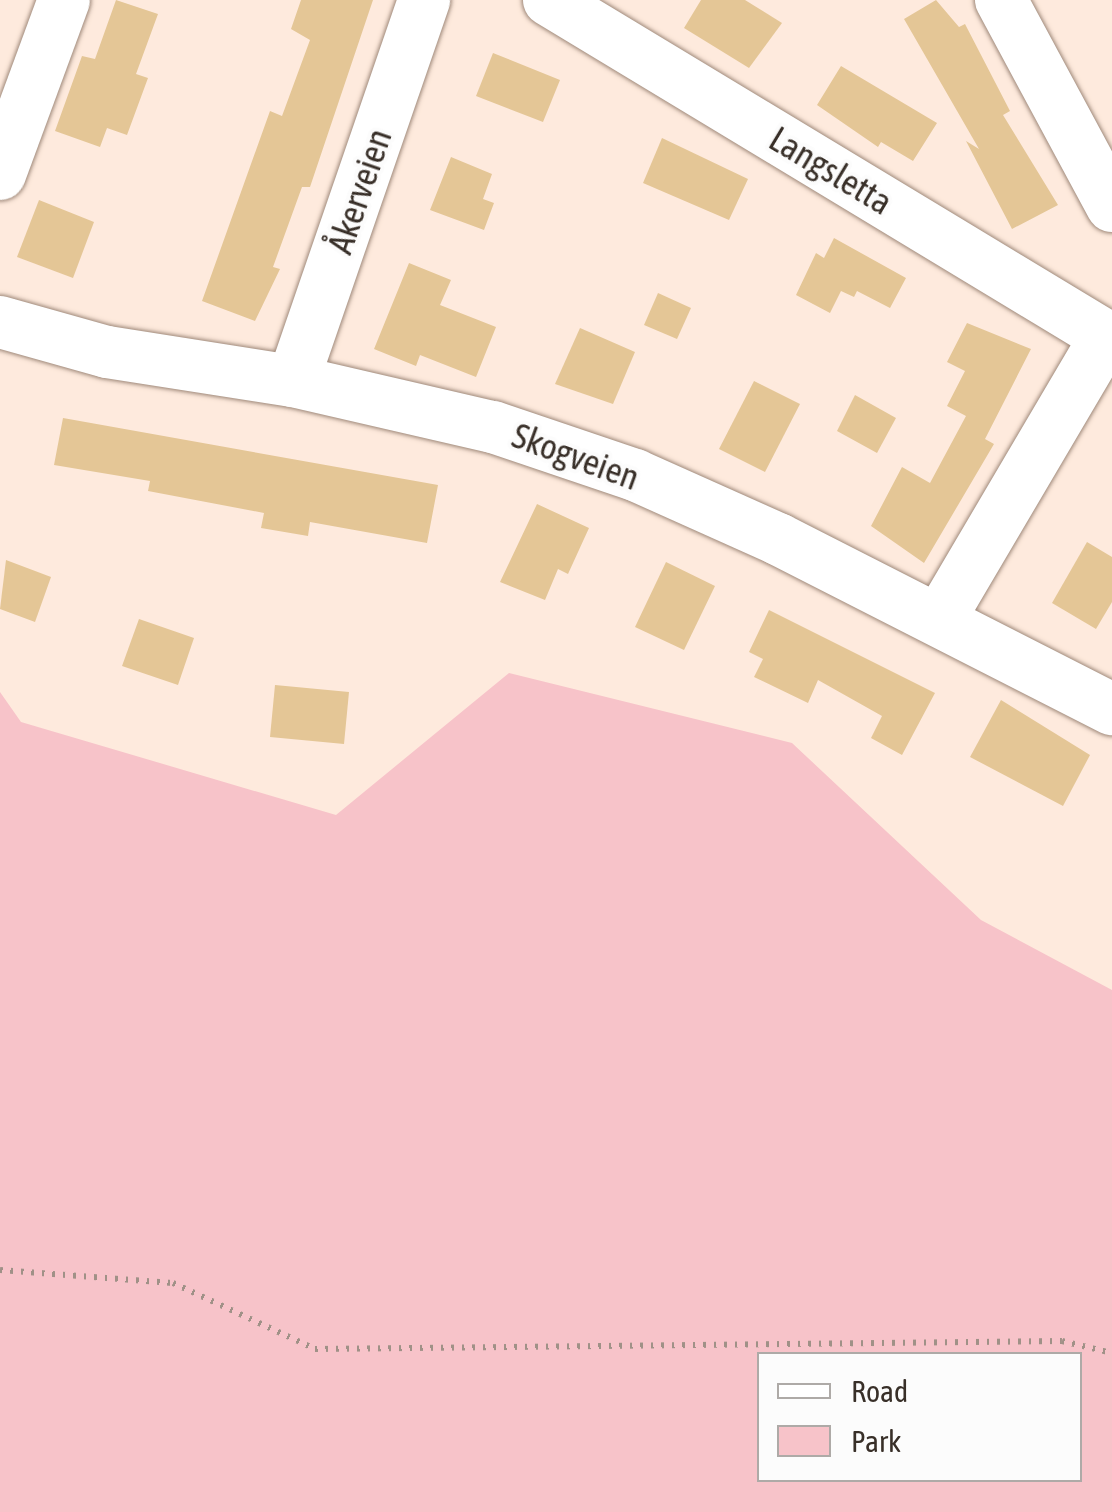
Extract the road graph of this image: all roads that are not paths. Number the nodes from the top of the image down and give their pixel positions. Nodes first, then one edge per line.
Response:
1 (64, 0) edge
2 (424, 0) edge
3 (550, 0) edge
4 (1001, 0) edge
5 (0, 174) edge
6 (1112, 206) edge
7 (0, 322) edge
8 (1109, 339) edge
9 (293, 381) junction
10 (938, 620) junction
11 (1112, 709) edge

1 - 5 street
2 - 9 street, Åkerveien
3 - 8 street, Langsletta
4 - 6 street
7 - 9 street, Skogveien
8 - 10 street
9 - 10 street, Skogveien
10 - 11 street, Skogveien

